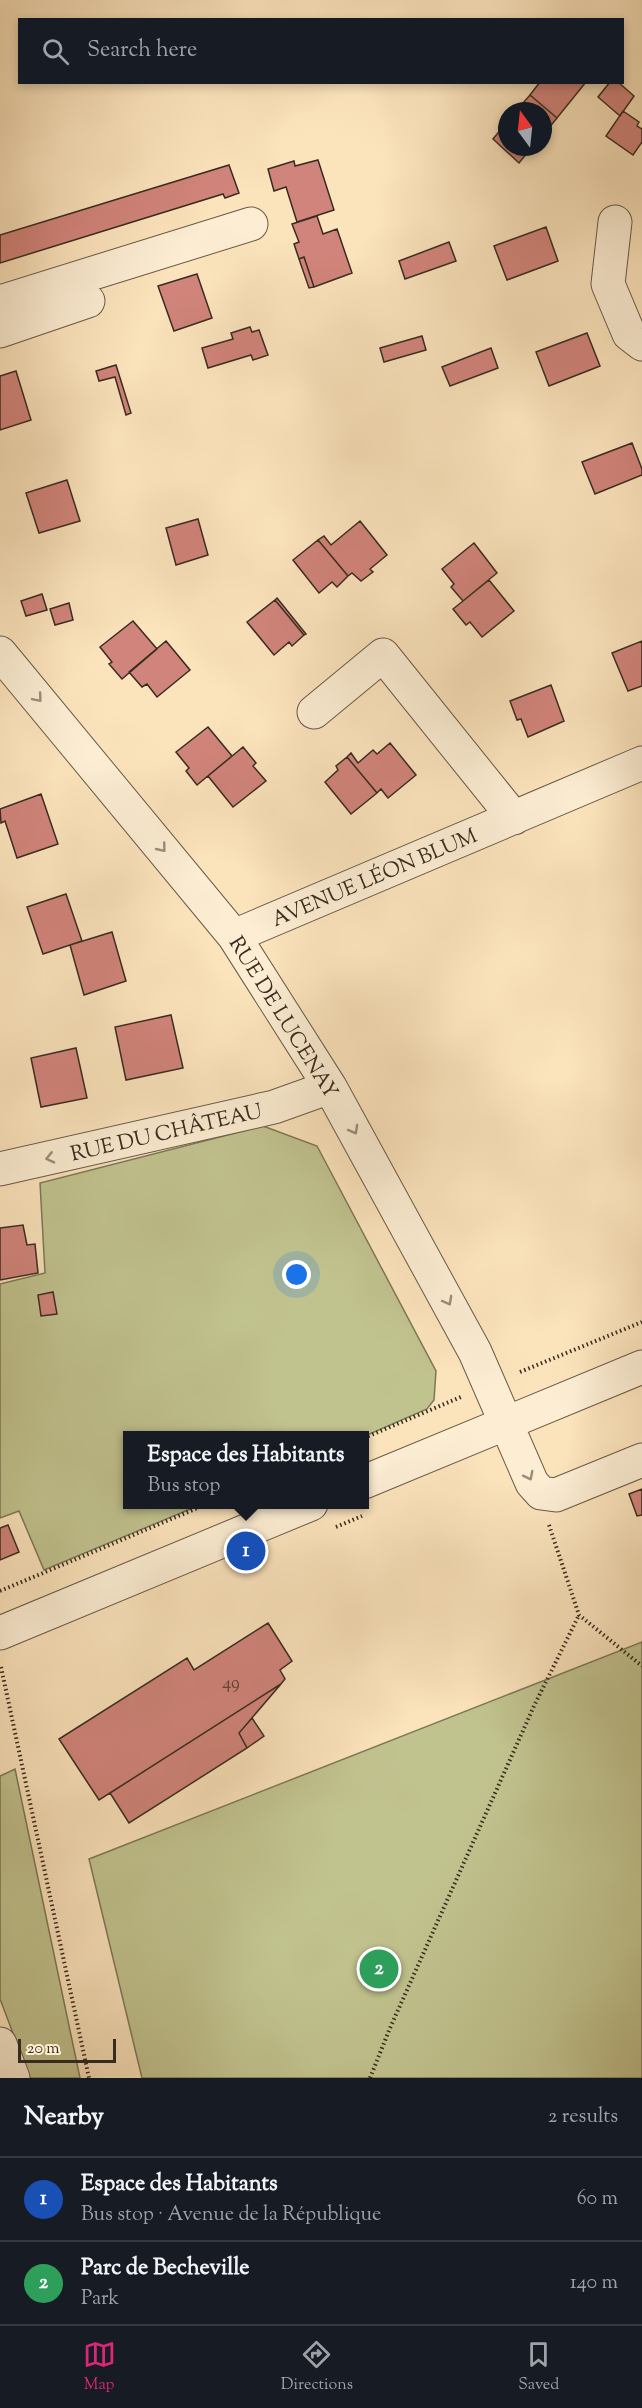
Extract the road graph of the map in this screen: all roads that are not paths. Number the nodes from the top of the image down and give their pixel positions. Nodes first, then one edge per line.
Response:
1 (615, 222) dead end
2 (251, 225) dead end
3 (88, 301) dead end
4 (0, 302) edge
5 (0, 331) edge
6 (642, 345) edge
7 (0, 653) edge
8 (315, 712) dead end
9 (642, 763) edge
10 (514, 818) junction
11 (234, 936) junction
12 (330, 1087) junction
13 (0, 1169) edge
14 (642, 1367) edge
15 (506, 1422) junction
16 (642, 1460) edge
17 (369, 1480) edge
18 (299, 1509) edge
19 (0, 1633) edge
20 (0, 2044) edge
21 (13, 2078) edge

1 - 6 street
2 - 4 street
3 - 5 street
7 -> 11 street, RUE DE LUCENAY
8 - 10 street
9 - 10 street, AVENUE LÉON BLUM
10 - 11 street, AVENUE LÉON BLUM
11 - 12 street, RUE DE LUCENAY
12 -> 13 street, RUE DU CHÂTEAU
12 -> 15 street, RUE DE LUCENAY
14 - 15 street
15 -> 16 street, RUE DE LUCENAY
15 - 17 street
18 - 19 street
20 - 21 street

